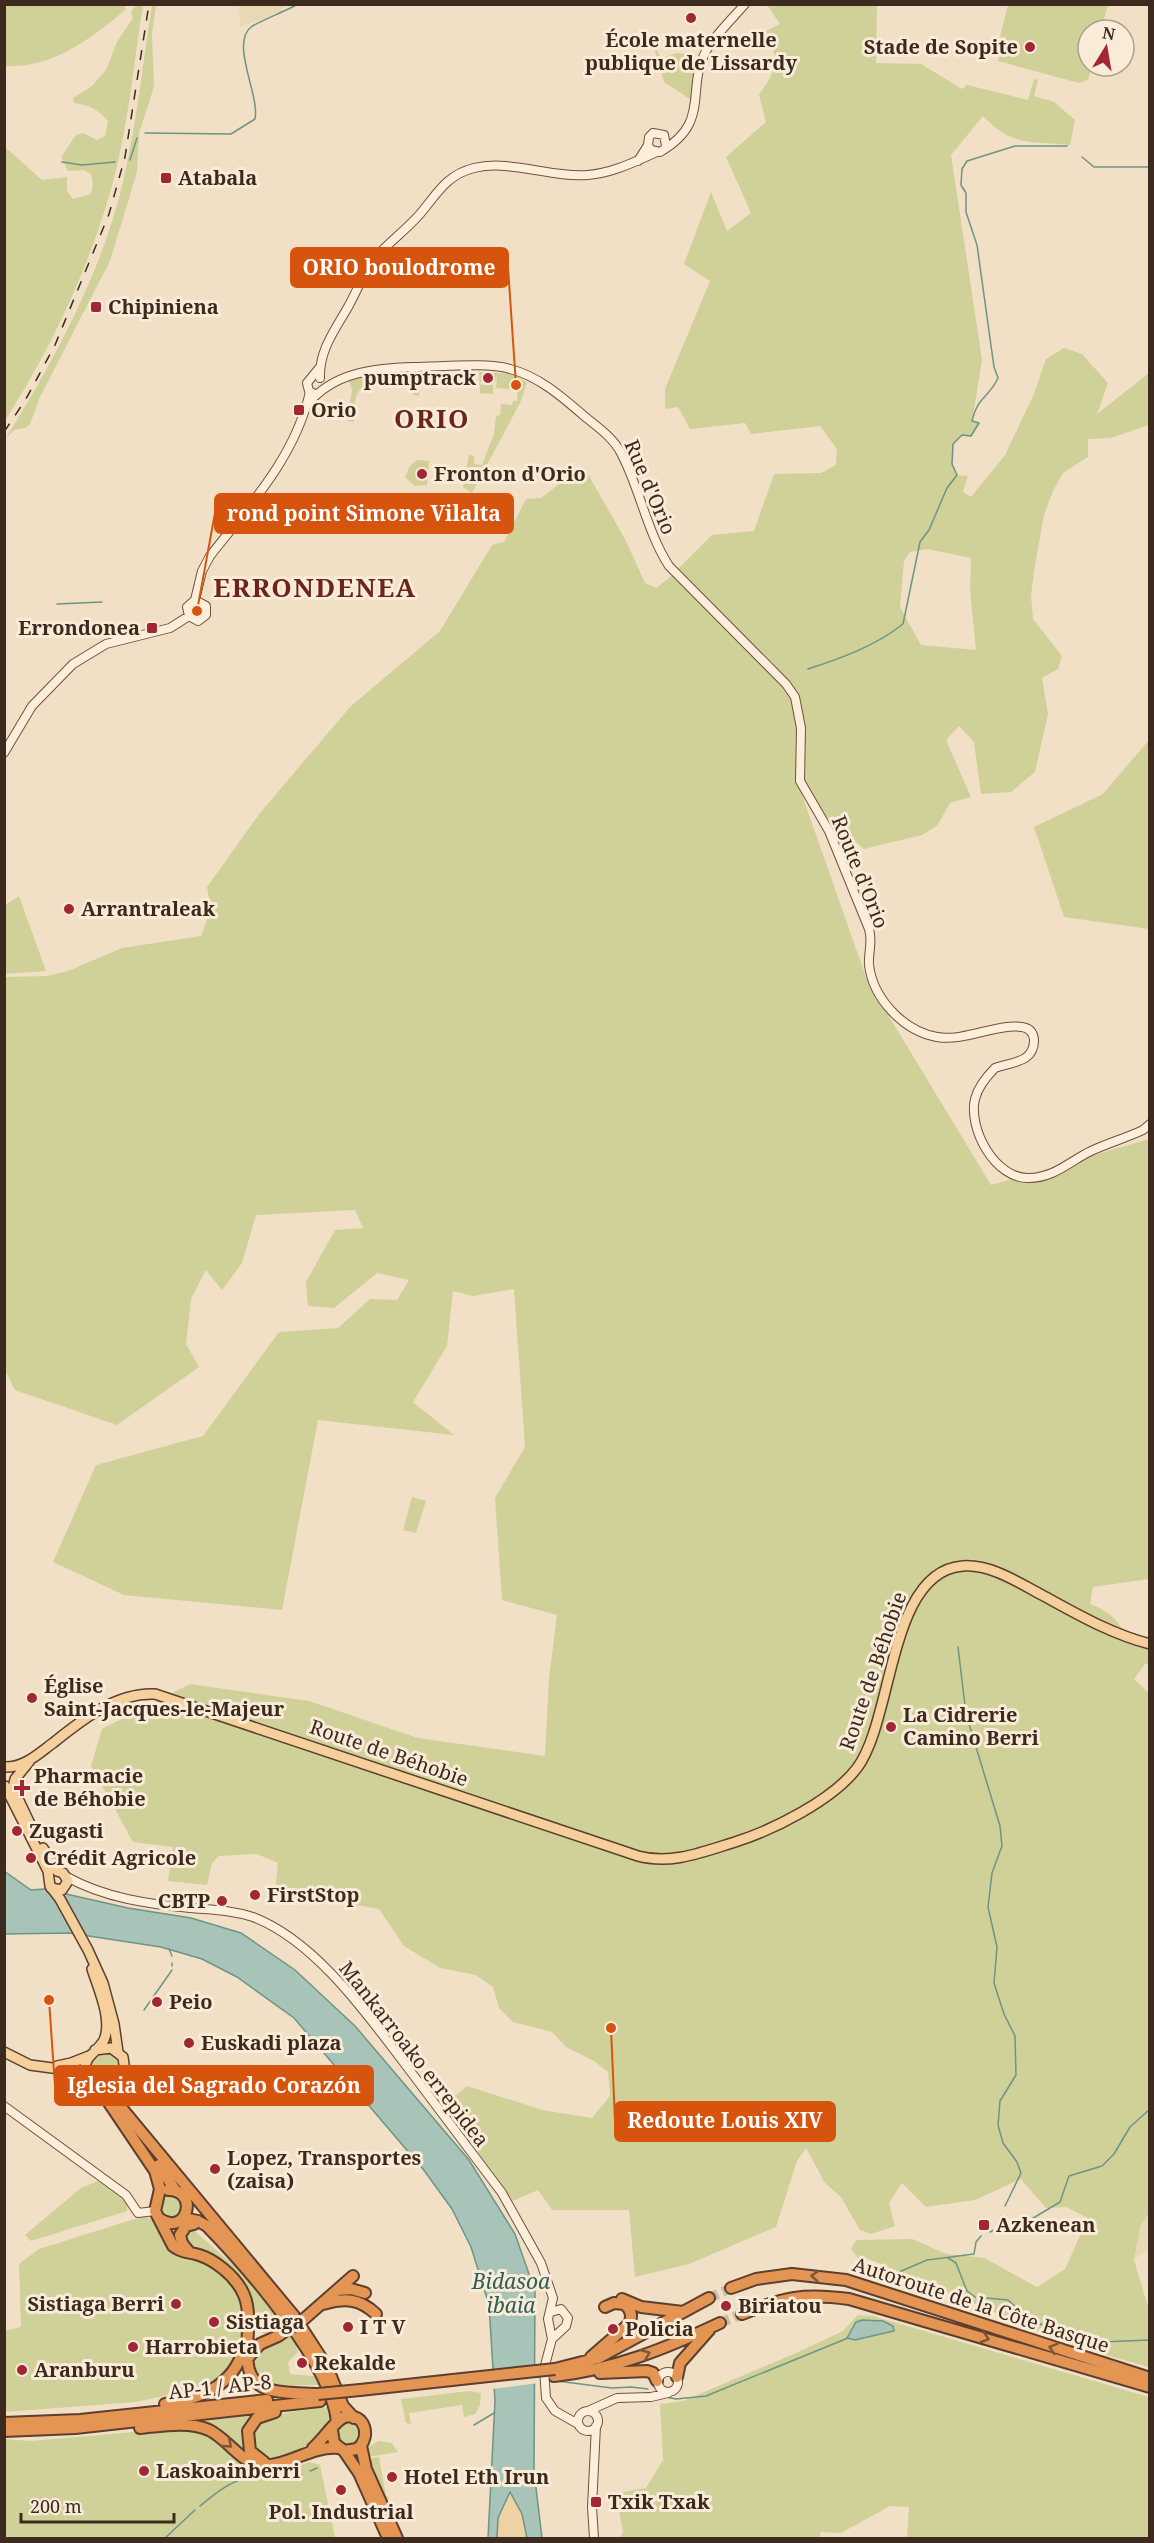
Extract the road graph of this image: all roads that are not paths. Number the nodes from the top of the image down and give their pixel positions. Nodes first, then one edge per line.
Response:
1 (745, 4) edge
2 (664, 135) junction
3 (677, 137) junction
4 (648, 145) junction
5 (666, 146) junction
6 (657, 152) junction
7 (637, 162) junction
8 (317, 385) junction
9 (195, 600) junction
10 (189, 616) junction
11 (790, 689) joint
12 (4, 753) edge
13 (1149, 1124) edge
14 (1149, 1644) edge
15 (31, 1760) junction
16 (6, 1767) edge
17 (9, 1783) edge
18 (53, 1874) junction
19 (66, 1884) junction
20 (51, 1888) junction
21 (63, 1904) junction
22 (80, 1938) junction
23 (4, 2050) edge
24 (118, 2052) junction
25 (92, 2053) junction
26 (89, 2081) junction
27 (116, 2086) junction
28 (99, 2088) junction
29 (119, 2105) junction
30 (4, 2106) edge
31 (175, 2190) junction
32 (158, 2197) junction
33 (187, 2201) junction
34 (157, 2215) junction
35 (181, 2220) junction
36 (216, 2222) junction
37 (225, 2247) junction
38 (190, 2253) junction
39 (353, 2277) dead end
40 (731, 2289) tunnel mouth
41 (337, 2290) junction
42 (365, 2293) dead end
43 (553, 2298) junction
44 (709, 2298) tunnel mouth
45 (320, 2305) junction
46 (561, 2309) junction
47 (551, 2312) junction
48 (683, 2312) junction
49 (376, 2314) dead end
50 (742, 2314) tunnel mouth
51 (250, 2324) junction
52 (551, 2327) junction
53 (561, 2329) junction
54 (273, 2337) junction
55 (552, 2339) junction
56 (246, 2359) junction
57 (587, 2368) junction
58 (677, 2377) junction
59 (1149, 2378) edge
60 (657, 2382) junction
61 (1149, 2387) edge
62 (668, 2393) junction
63 (645, 2397) junction
64 (319, 2398) junction
65 (304, 2403) junction
66 (602, 2404) junction
67 (588, 2411) junction
68 (563, 2415) junction
69 (580, 2415) junction
70 (597, 2417) junction
71 (354, 2418) junction
72 (4, 2423) edge
73 (77, 2424) junction
74 (578, 2424) junction
75 (334, 2426) junction
76 (596, 2426) junction
77 (4, 2430) edge
78 (586, 2431) junction
79 (596, 2444) junction
80 (361, 2446) junction
81 (341, 2449) junction
82 (309, 2451) junction
83 (279, 2462) junction
84 (388, 2538) edge
85 (397, 2538) edge
86 (594, 2538) edge

1 - 3 main road
2 - 3 main road
2 - 4 main road
2 - 5 main road
3 - 5 main road
4 - 6 main road
4 - 7 main road
5 - 6 main road
6 - 7 main road
7 - 8 main road
8 - 9 main road
8 - 11 main road, Rue d'Orio
9 - 10 main road
9 - 10 main road
10 - 12 main road
11 - 13 main road, Route d'Orio
14 - 15 main road, Route de Béhobie
15 - 16 main road, Route de Béhobie
15 - 17 main road, Route de Béhobie
16 - 17 main road
17 - 18 main road
18 - 19 main road
18 - 20 main road
19 - 20 main road
19 - 21 main road
19 - 43 main road, Mankarroako errepidea
20 - 21 main road
21 - 22 main road
22 - 24 main road
22 - 25 main road
23 - 25 main road
23 - 26 main road
24 - 25 main road
24 - 27 main road
25 - 26 main road
26 - 28 main road
27 - 28 main road
27 - 29 highway
28 - 32 highway
29 - 31 highway
29 - 36 highway
30 - 34 main road
31 - 32 highway
31 - 33 highway
32 - 34 highway
33 - 35 highway
33 - 36 highway
34 - 35 highway
34 - 38 highway
35 - 37 highway
35 - 38 highway
36 - 71 highway
37 - 38 highway
37 - 75 highway
38 - 51 highway
39 - 41 highway
59 -> 40 highway, Autoroute de la Côte Basque
41 - 42 highway
41 - 45 highway
43 - 46 main road, Mankarroako errepidea
43 - 47 main road, Mankarroako errepidea
44 - 48 highway
45 - 49 highway
45 - 54 highway, bridge
46 - 47 main road
46 - 53 main road
47 - 52 main road
48 - 57 highway
48 - 57 highway
50 -> 61 highway, Autoroute de la Côte Basque
51 - 54 highway
51 - 56 highway
51 - 73 highway
52 - 53 main road
52 - 55 main road
53 - 55 main road
54 - 56 highway
55 - 68 main road
56 - 64 highway
57 -> 58 highway
57 - 60 highway
57 - 64 highway, AP-1 / AP-8, bridge
58 - 60 main road
58 - 62 main road
60 - 62 main road
60 - 63 main road
62 - 63 main road
63 - 66 main road
64 - 65 highway, AP-1 / AP-8
64 - 73 highway, AP-1 / AP-8
65 - 73 highway, AP-1 / AP-8
65 - 83 highway
66 - 67 main road
66 - 70 main road
67 - 69 main road
67 - 70 main road
68 - 69 main road
68 - 74 main road
69 - 74 main road
70 - 76 main road
71 - 75 highway
71 - 80 highway
72 - 73 highway, AP-1 / AP-8
73 - 77 highway, AP-1 / AP-8
73 -> 83 highway
74 - 78 main road
75 - 81 highway
75 - 82 highway
76 - 78 main road
76 - 79 main road
78 - 79 main road
79 - 86 main road
80 - 81 highway
80 - 85 highway
81 - 82 highway
81 - 84 highway
82 - 83 highway

